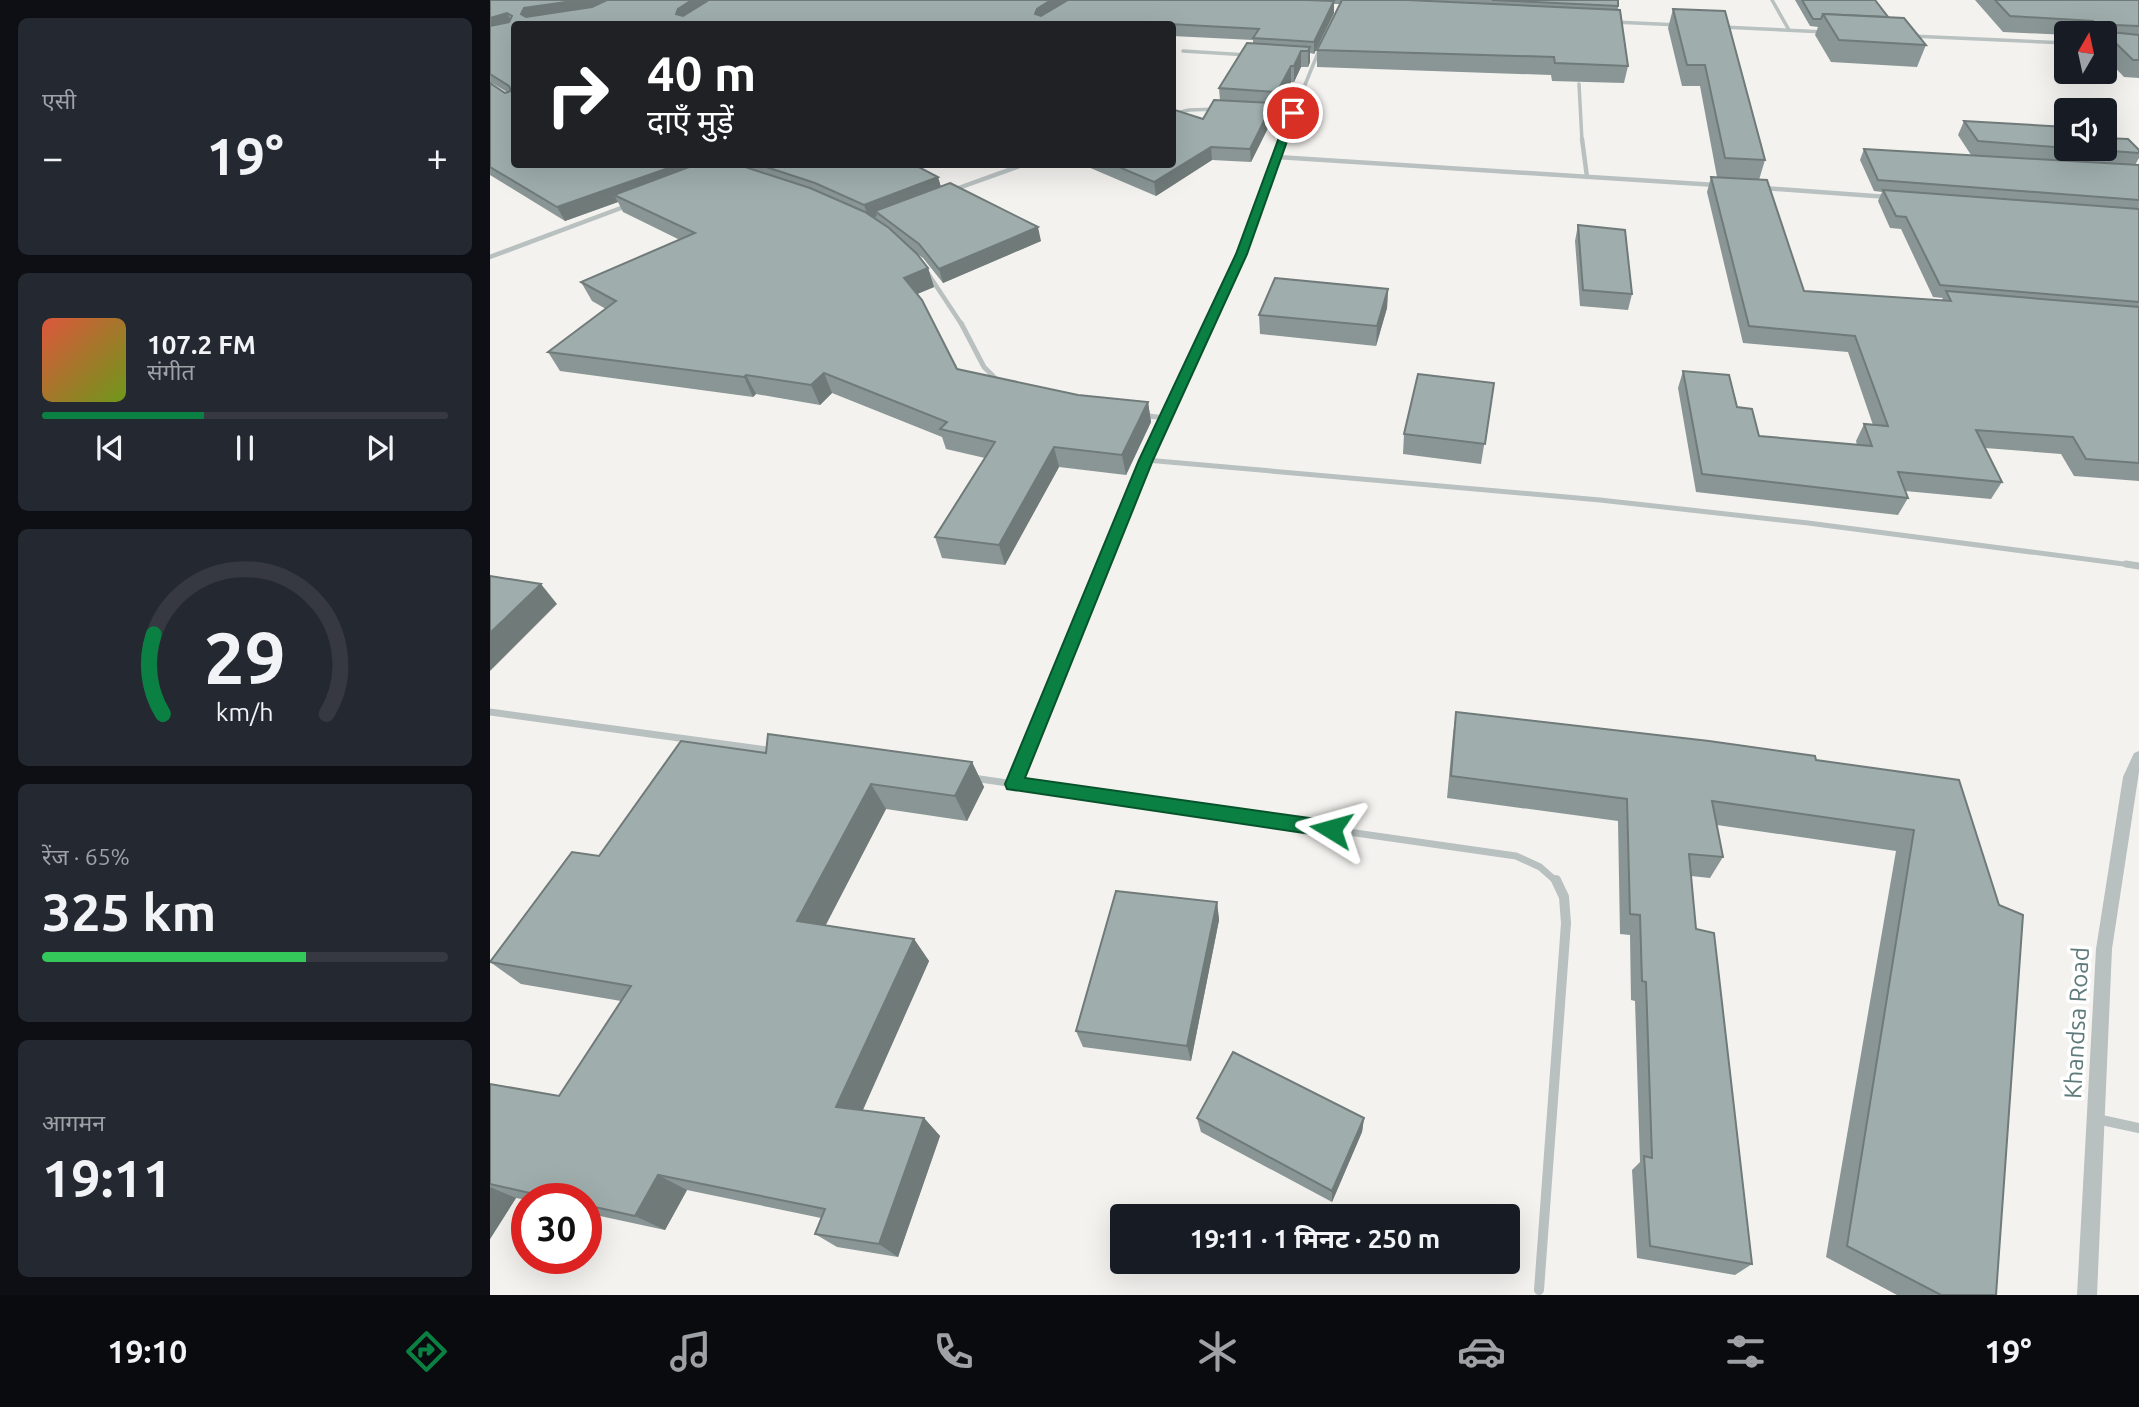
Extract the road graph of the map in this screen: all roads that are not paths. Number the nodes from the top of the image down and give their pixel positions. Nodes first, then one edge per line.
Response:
1 (1772, 0) edge
2 (1613, 22) edge
3 (1681, 25) edge
4 (1721, 27) edge
5 (1789, 30) junction
6 (1831, 32) edge
7 (1900, 36) edge
8 (2054, 43) edge
9 (1322, 46) edge
10 (1183, 51) dead end
11 (1249, 55) edge
12 (1579, 84) edge
13 (1223, 109) edge
14 (1265, 111) edge
15 (1176, 113) edge
16 (1293, 113) junction
17 (1277, 157) junction
18 (1014, 168) edge
19 (1587, 177) junction
20 (1721, 186) edge
21 (1749, 188) edge
22 (944, 193) edge
23 (1902, 198) edge
24 (631, 204) edge
25 (490, 257) edge
26 (919, 260) edge
27 (1009, 387) edge
28 (1137, 414) edge
29 (1164, 418) junction
30 (1146, 460) junction
31 (2139, 566) edge
32 (490, 712) edge
33 (778, 751) edge
34 (2139, 757) edge
35 (958, 776) edge
36 (1014, 784) junction
37 (2096, 1119) junction
38 (2139, 1128) edge
39 (1539, 1290) dead end
40 (2087, 1295) edge

1 - 5 street
2 - 3 street
4 - 5 street
5 - 6 street
7 - 8 street
9 - 16 street
10 - 11 street
12 - 19 street
13 - 15 street
14 - 16 street
16 - 17 street
17 - 19 street
17 - 29 street
18 - 22 street
19 - 20 street
21 - 23 street
24 - 25 street
26 - 27 street
28 - 29 street
29 - 30 street
30 - 31 street
30 - 36 street
32 - 33 street
34 - 37 street, Khandsa Road
35 - 36 street
36 - 39 street
37 - 38 street
37 - 40 street, Khandsa Road

